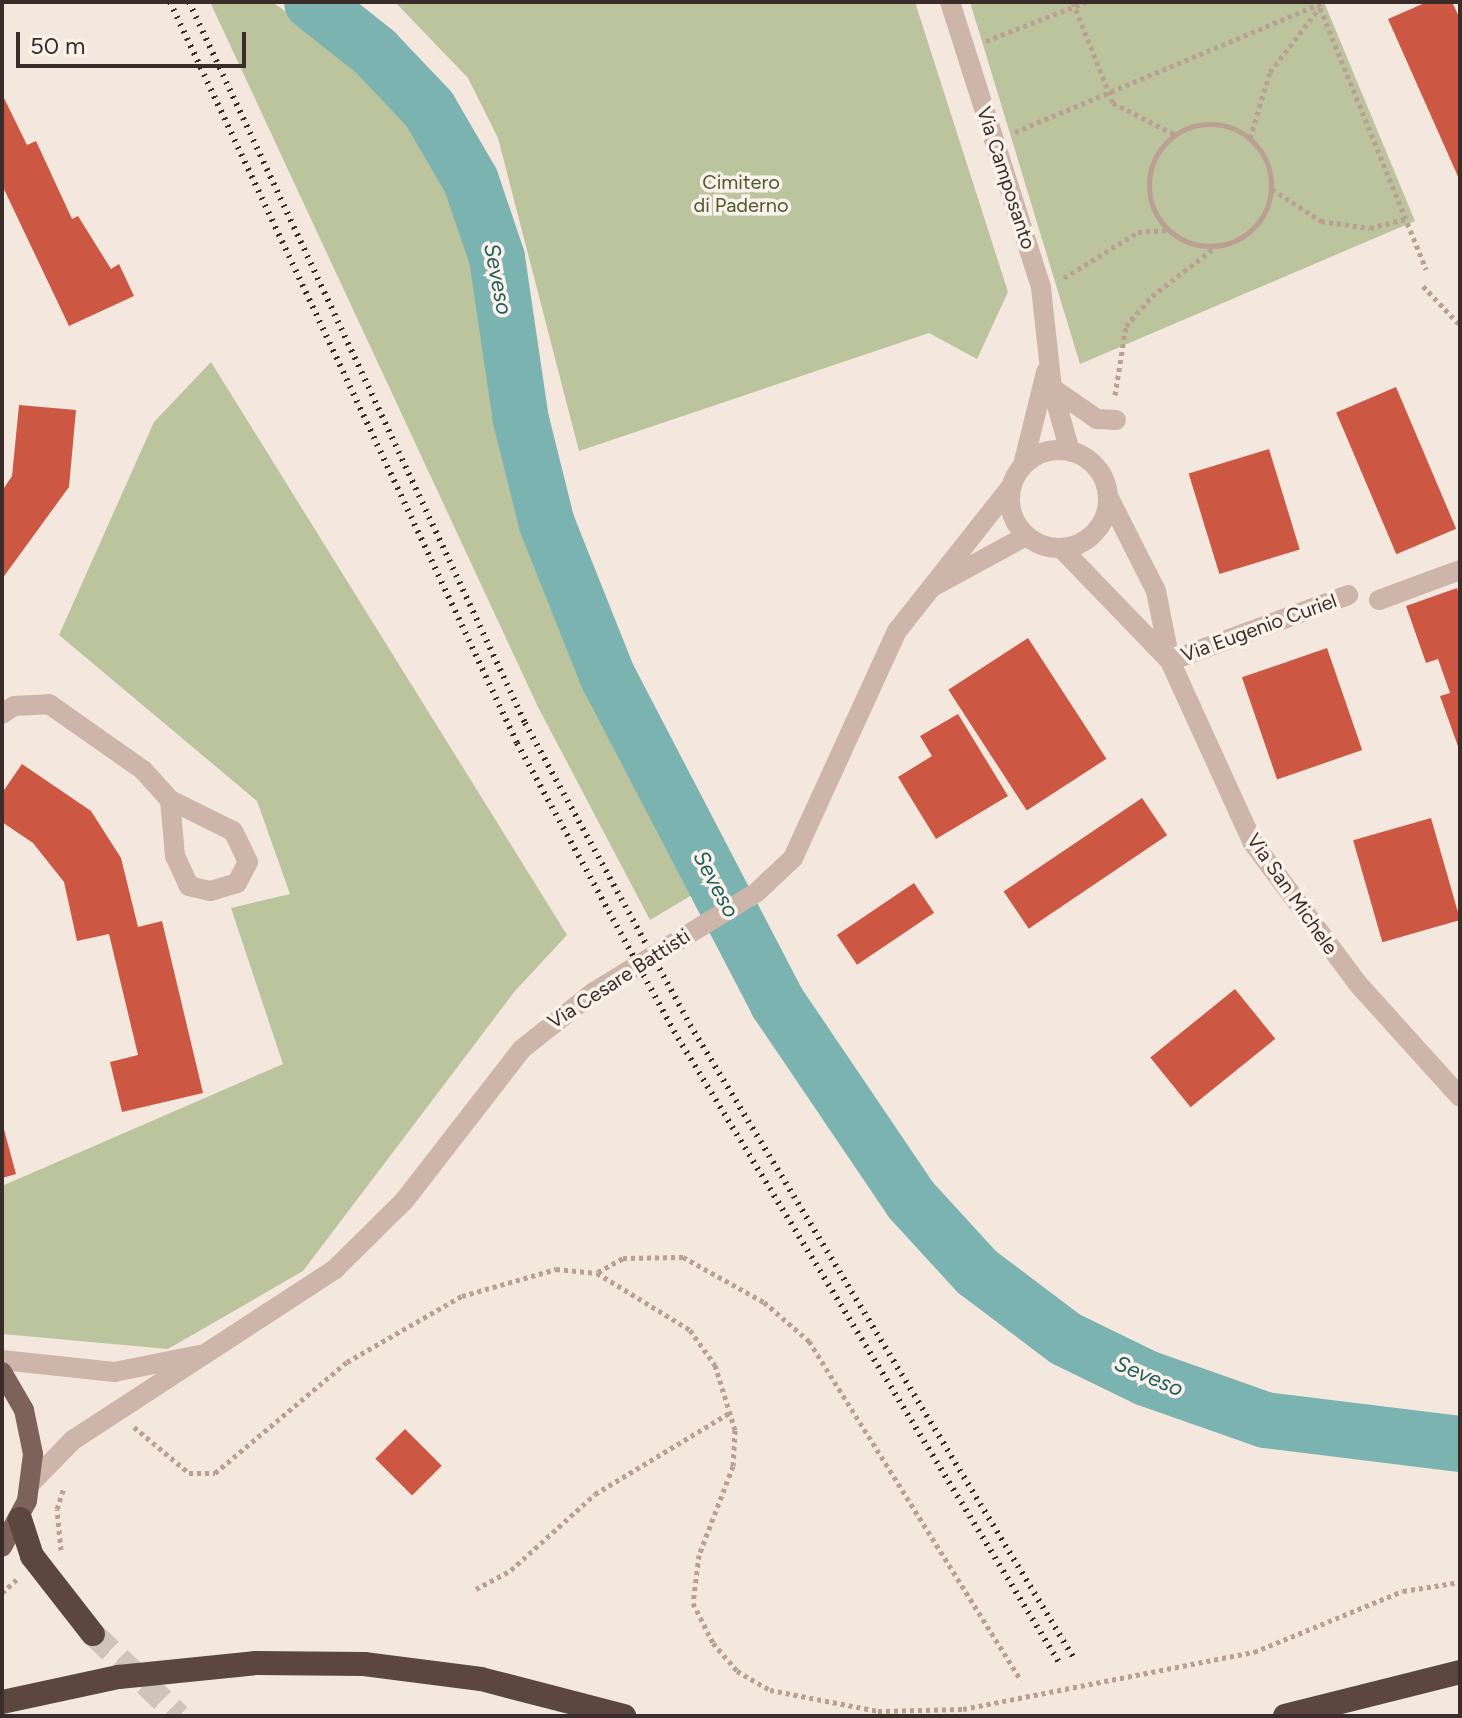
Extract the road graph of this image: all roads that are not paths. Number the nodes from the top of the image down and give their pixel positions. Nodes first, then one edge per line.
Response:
1 (950, 2) edge
2 (1049, 358) junction
3 (1052, 388) junction
4 (1116, 420) road end
5 (1070, 451) junction
6 (1023, 465) junction
7 (1010, 488) junction
8 (1109, 498) junction
9 (1026, 536) junction
10 (1061, 548) junction
11 (1460, 570) edge
12 (1348, 595) dead end
13 (920, 596) junction
14 (1379, 600) dead end
15 (1170, 661) junction
16 (2, 714) edge
17 (170, 800) junction
18 (1460, 1097) edge
19 (218, 1351) junction
20 (2, 1360) edge
21 (2, 1372) edge
22 (31, 1483) junction
23 (20, 1519) junction
24 (2, 1547) edge
25 (93, 1634) tunnel mouth
26 (1460, 1672) edge
27 (2, 1702) edge
28 (624, 1716) edge
29 (1285, 1716) edge

1 - 2 street, Via Camposanto
2 - 3 street, Via Camposanto
2 - 6 street, Via Camposanto
3 - 4 street
3 - 5 street, Via Camposanto
5 - 6 street
5 - 8 street
6 - 7 street
7 - 9 street
7 - 13 street, Via Cesare Battisti
8 - 10 street
8 - 15 street, Via San Michele
9 - 10 street
9 - 13 street, Via Cesare Battisti
10 - 15 street, Via San Michele
11 - 14 street
12 - 15 street, Via Eugenio Curiel
13 - 19 street, Via Cesare Battisti, bridge
15 - 18 street, Via San Michele
16 - 17 street
17 - 17 street
19 - 20 street, Via Cesare Battisti
19 - 22 street, Via Cesare Battisti
21 - 22 main road
22 - 23 main road
23 - 24 main road
23 - 25 highway
26 - 29 highway
27 - 28 highway

